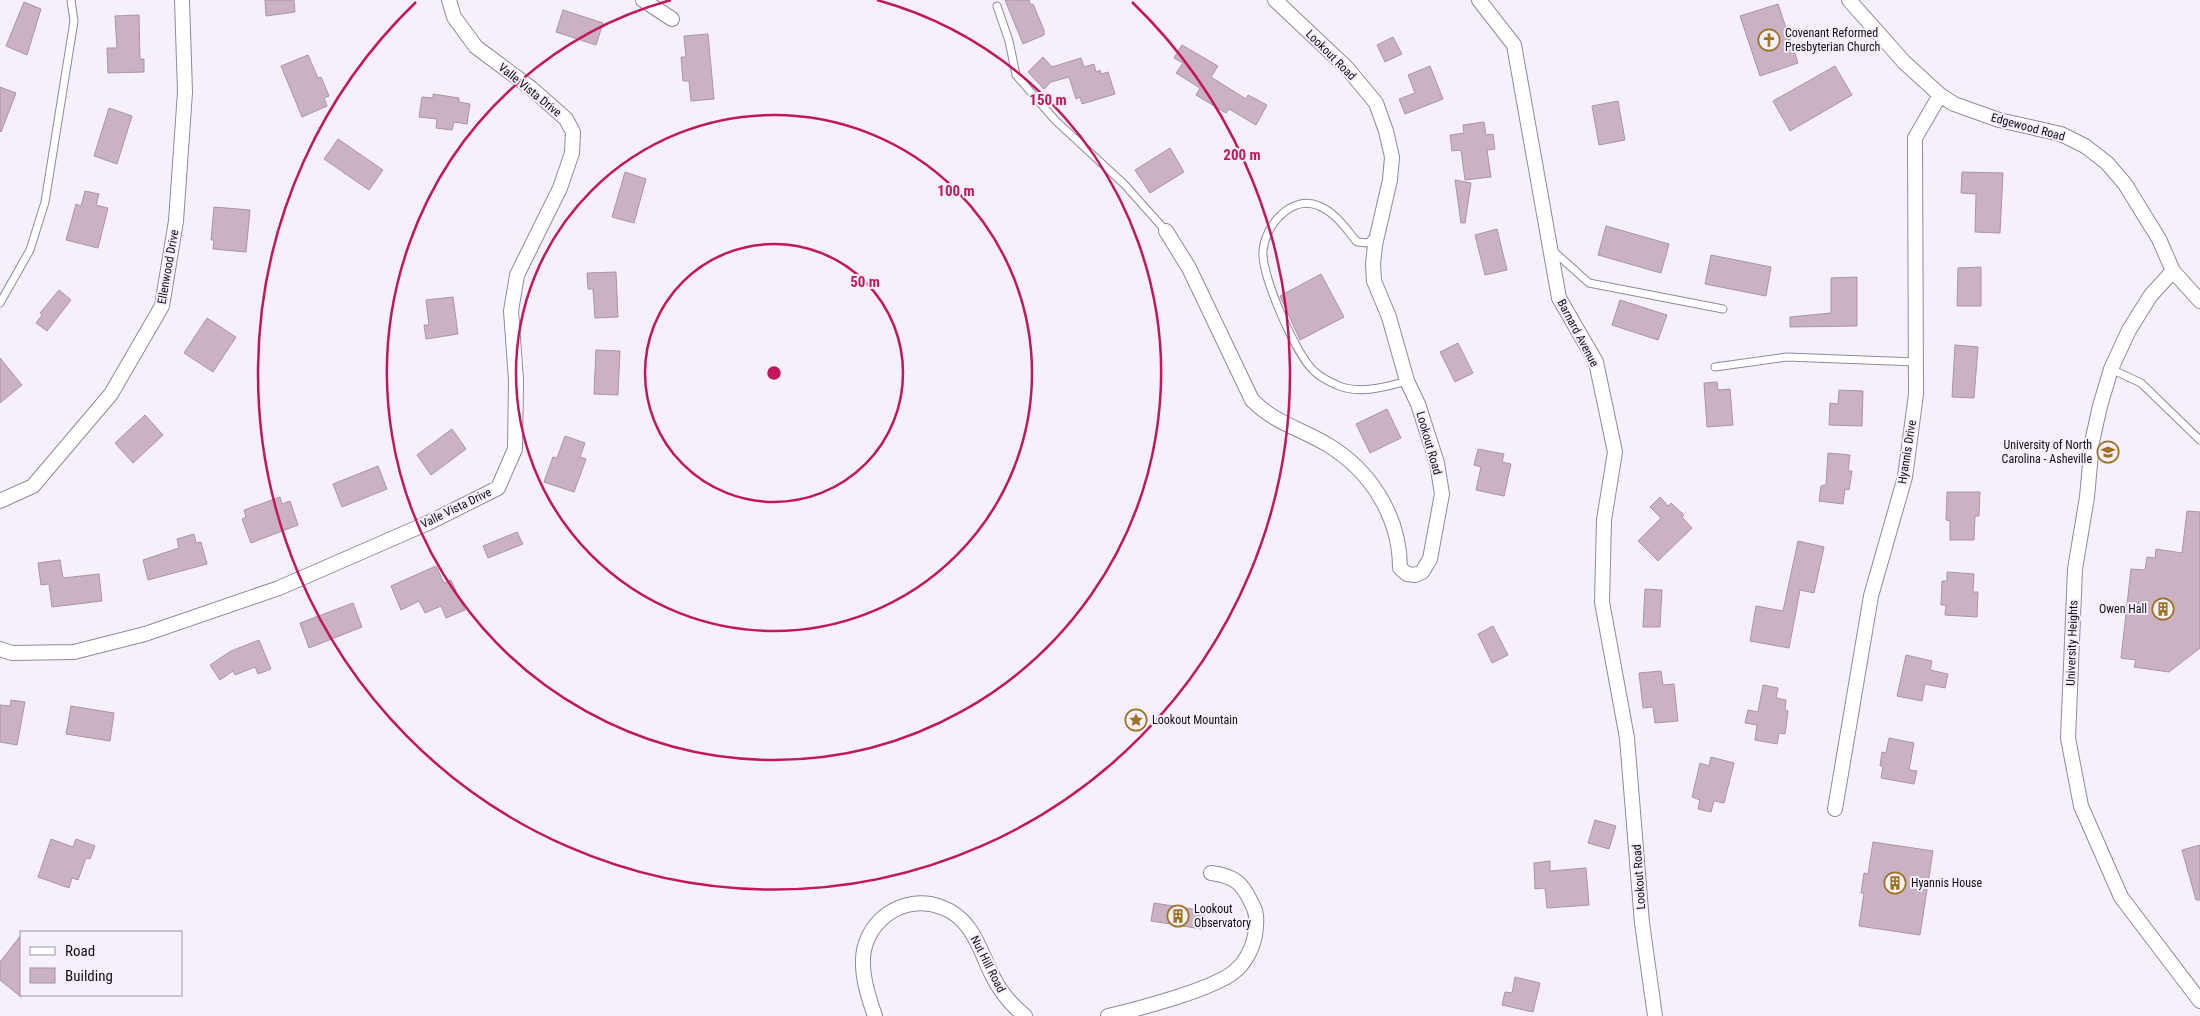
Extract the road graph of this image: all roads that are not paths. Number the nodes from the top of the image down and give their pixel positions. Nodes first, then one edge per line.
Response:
1 (71, 0) edge
2 (182, 0) edge
3 (449, 0) edge
4 (643, 0) edge
5 (1275, 0) edge
6 (1478, 0) edge
7 (1849, 0) edge
8 (997, 6) dead end
9 (672, 18) dead end
10 (1940, 96) junction
11 (1166, 230) joint
12 (1378, 233) junction
13 (1549, 247) junction
14 (2173, 272) junction
15 (2200, 301) edge
16 (0, 303) edge
17 (1723, 309) dead end
18 (1916, 362) junction
19 (1715, 367) dead end
20 (2111, 368) junction
21 (1407, 381) junction
22 (2200, 440) edge
23 (0, 502) edge
24 (0, 649) edge
25 (1627, 738) joint
26 (1835, 809) dead end
27 (1211, 873) dead end
28 (2200, 1001) edge
29 (875, 1016) edge
30 (1025, 1016) edge
31 (1108, 1016) edge
32 (1655, 1016) edge

1 - 16 lane
2 - 23 street, Ellenwood Drive
3 - 24 street, Valle Vista Drive
4 - 9 street
5 - 12 street, Lookout Road
6 - 13 street, Barnard Avenue
7 - 10 street, Edgewood Road
8 - 11 lane
10 - 14 street, Edgewood Road
10 - 18 street, Hyannis Drive
11 - 21 street, Lookout Road
12 - 21 street, Lookout Road
12 - 21 lane
13 - 17 lane
13 - 25 street, Barnard Avenue
14 - 15 street, Edgewood Road
14 - 20 street, University Heights
18 - 19 lane
18 - 26 street, Hyannis Drive
20 - 22 lane
20 - 28 street, University Heights
25 - 32 street, Lookout Road
27 - 31 street
29 - 30 street, Nut Hill Road

